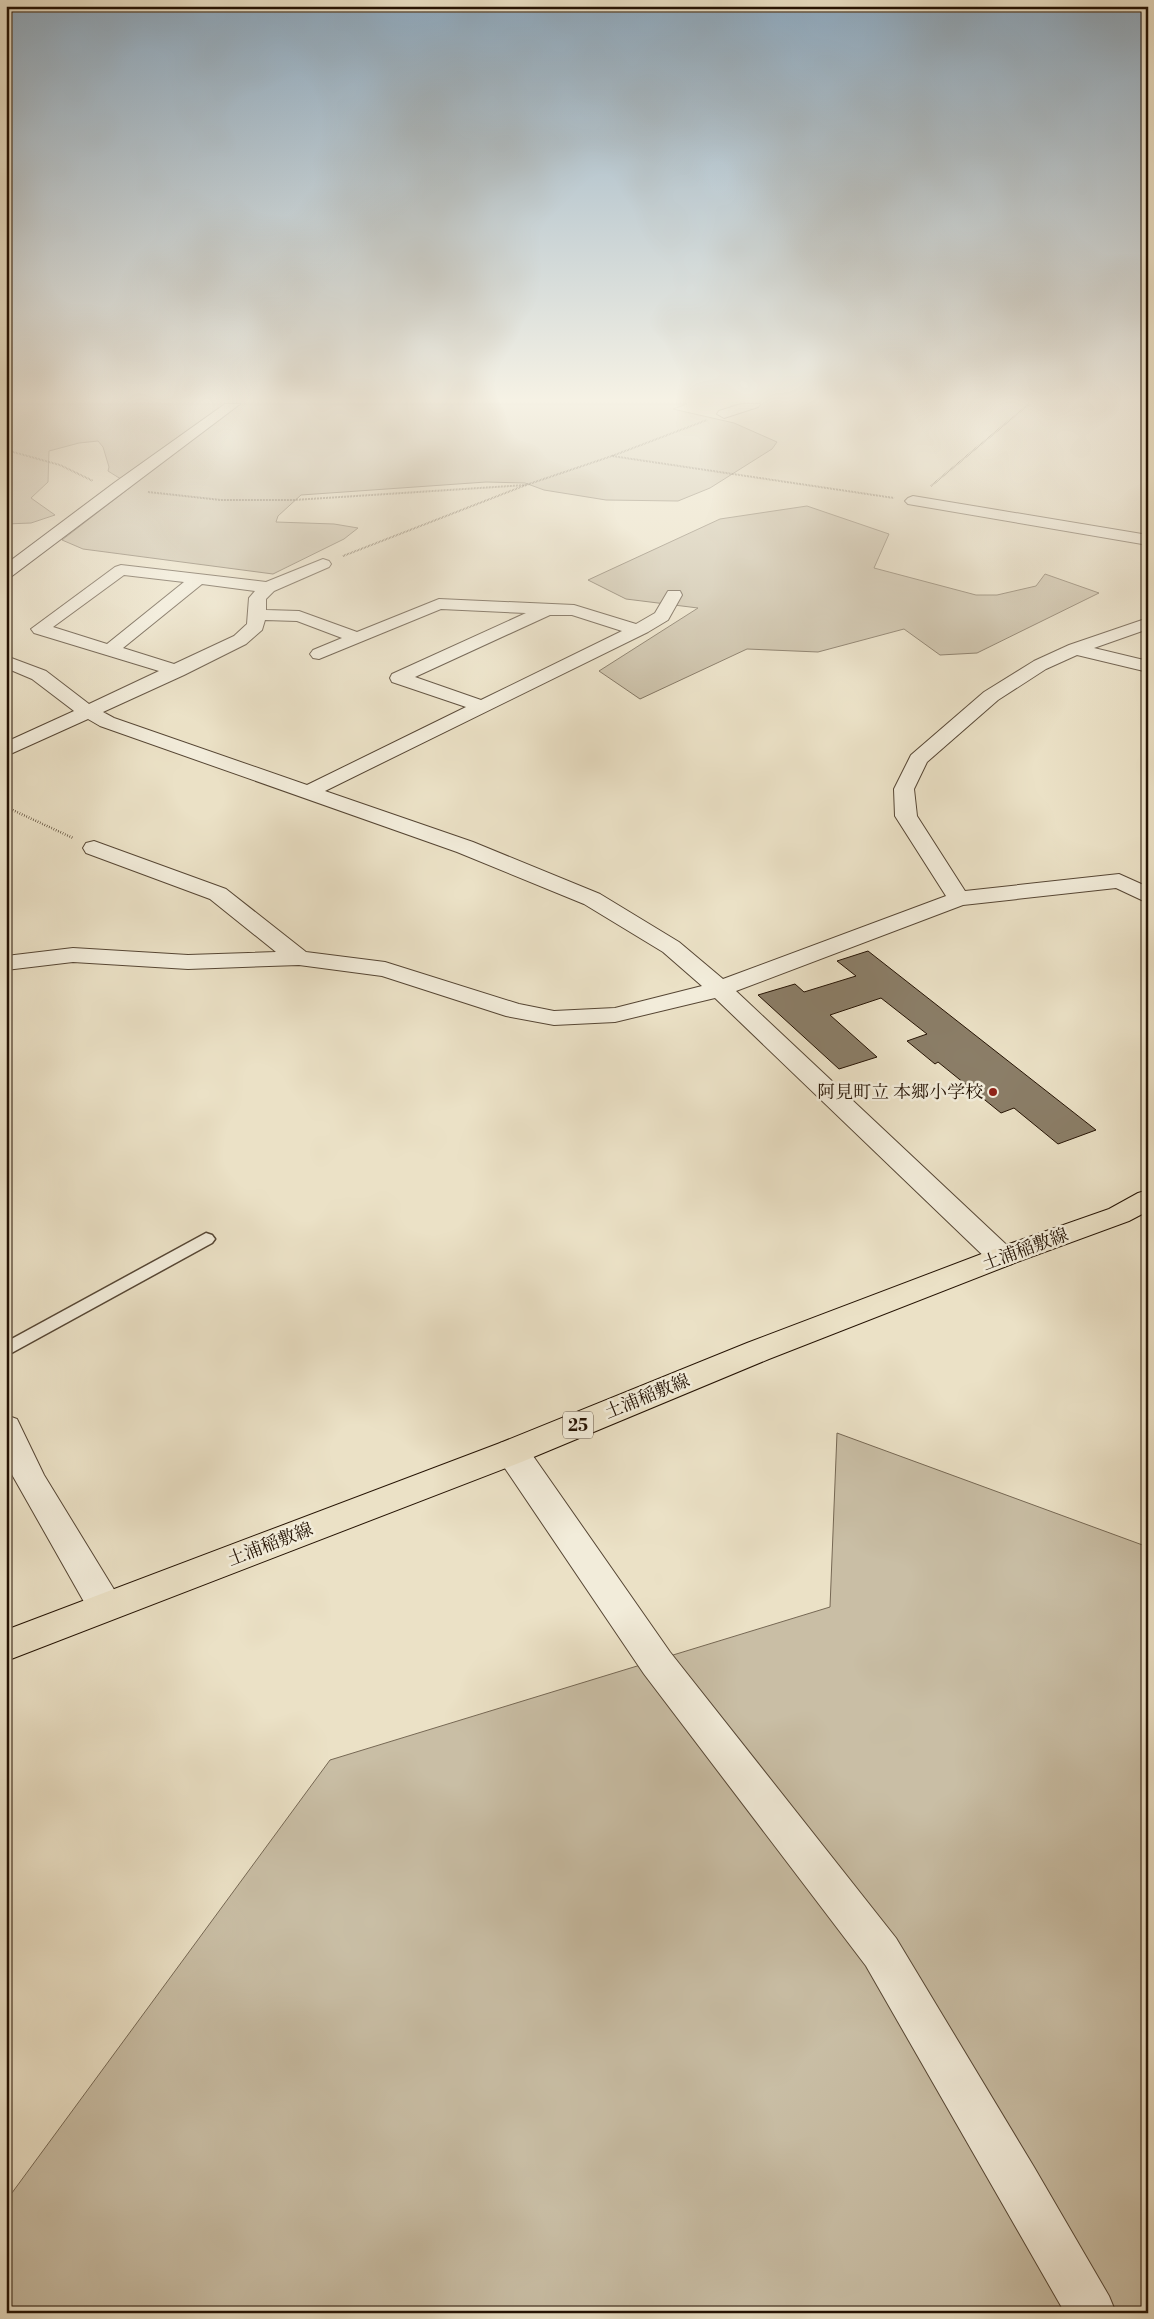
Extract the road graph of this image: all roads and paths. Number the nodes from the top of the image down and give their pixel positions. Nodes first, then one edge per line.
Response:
1 (85, 512) edge
2 (456, 512) edge
3 (981, 512) edge
4 (1148, 540) edge
5 (323, 564) joint
6 (6, 572) edge
7 (198, 579) junction
8 (268, 587) junction
9 (674, 595) dead end
10 (547, 609) junction
11 (257, 615) junction
12 (1148, 622) edge
13 (637, 630) junction
14 (358, 638) junction
15 (1075, 649) junction
16 (110, 650) junction
17 (319, 654) dead end
18 (6, 661) edge
19 (1148, 667) edge
20 (178, 671) junction
21 (481, 706) junction
22 (89, 712) junction
23 (6, 750) edge
24 (308, 792) junction
25 (6, 807) edge
26 (94, 848) joint
27 (1148, 896) edge
28 (959, 899) junction
29 (299, 958) junction
30 (6, 962) edge
31 (720, 988) junction
32 (1148, 1200) edge
33 (206, 1239) dead end
34 (1002, 1257) junction
35 (6, 1350) edge
36 (6, 1427) edge
37 (512, 1452) junction
38 (105, 1606) junction
39 (6, 1646) edge
40 (1092, 2313) edge

1 - 6 street
2 - 5 path
3 - 4 street
5 - 8 street
7 - 8 street
7 - 16 street
7 - 16 street
8 - 11 street
9 - 13 street
10 - 13 street
10 - 14 street
10 - 21 street
11 - 14 street
11 - 20 street
12 - 15 street
13 - 21 street
14 - 17 street
15 - 19 street
15 - 28 street
16 - 20 street
18 - 22 street
20 - 22 street
21 - 24 street
22 - 23 street
22 - 24 street
24 - 31 street
25 - 26 path
26 - 29 street
27 - 28 street
28 - 31 street
29 - 30 street
29 - 31 street
31 - 34 street
32 - 34 main road, 土浦稲敷線 / 25
33 - 35 lane
34 - 37 main road, 土浦稲敷線 / 25
36 - 38 street
37 - 38 main road, 土浦稲敷線 / 25
37 - 40 street
38 - 39 main road, 土浦稲敷線 / 25

